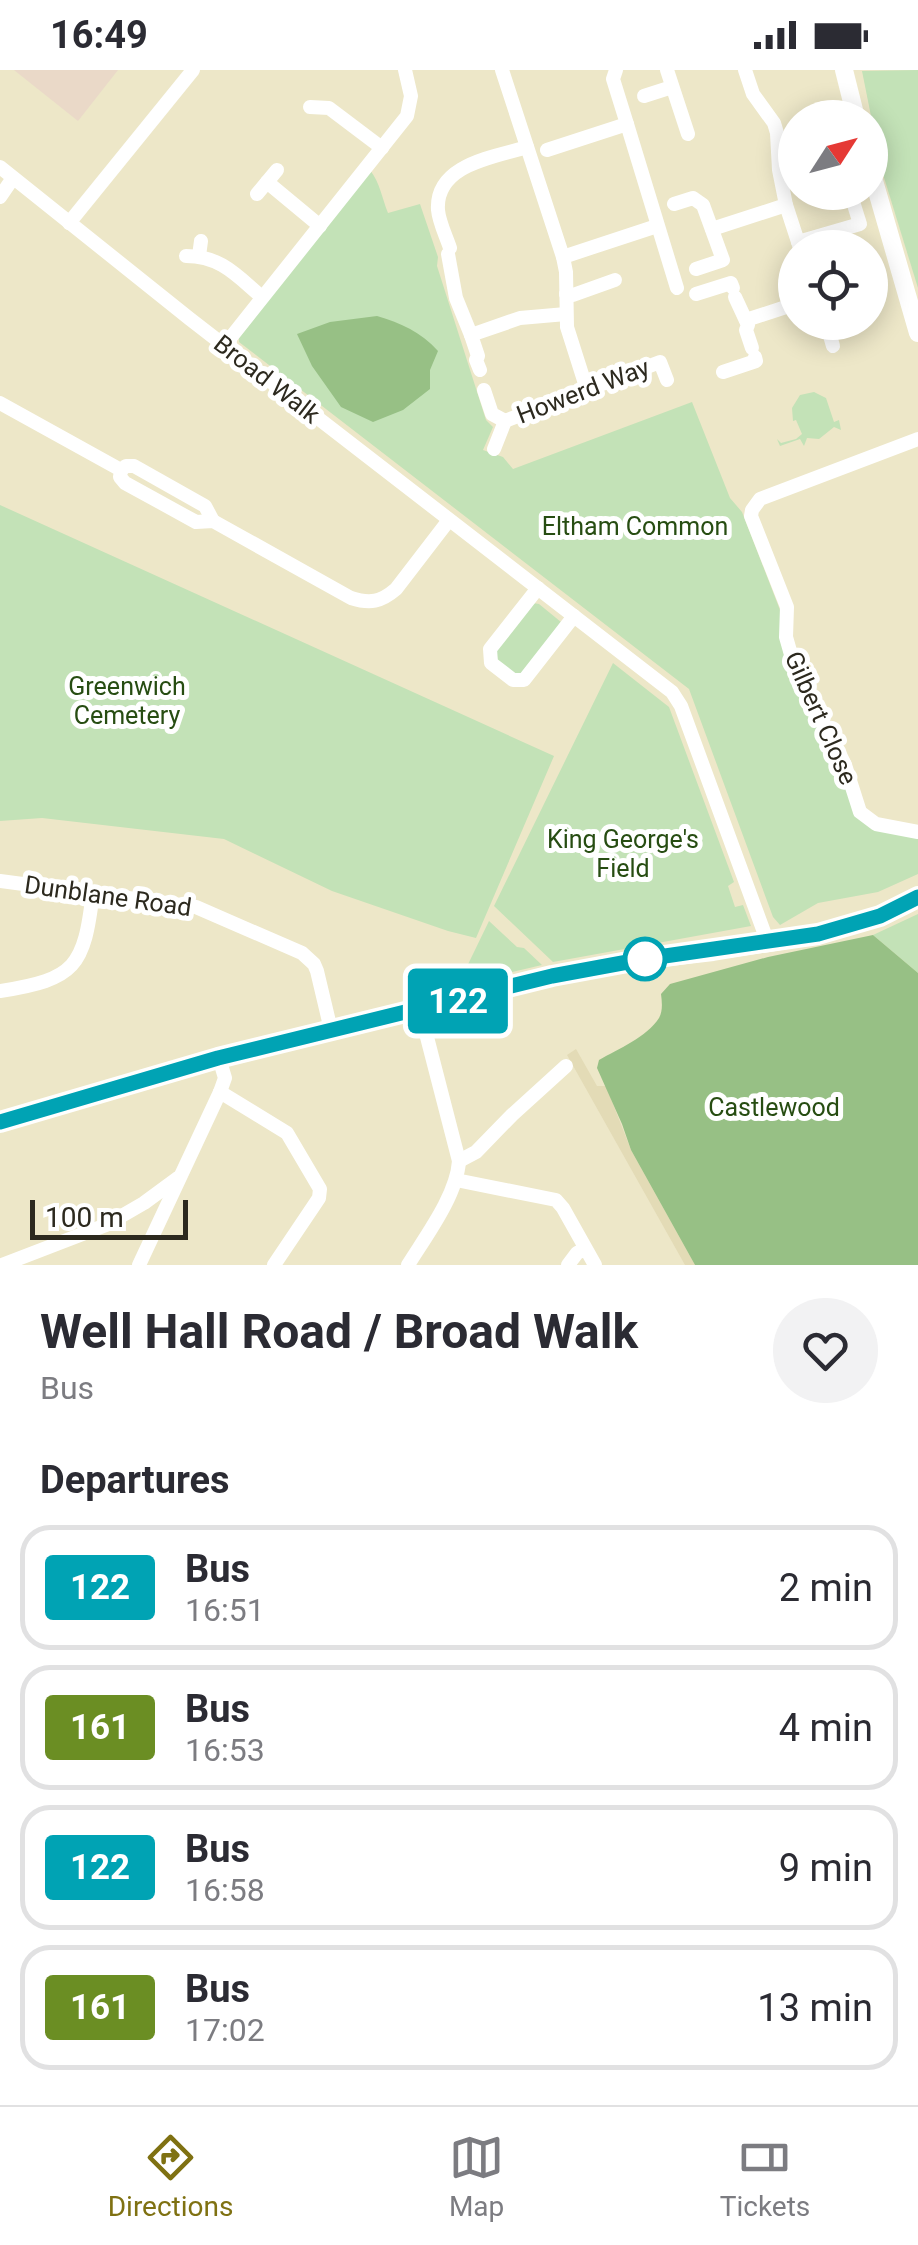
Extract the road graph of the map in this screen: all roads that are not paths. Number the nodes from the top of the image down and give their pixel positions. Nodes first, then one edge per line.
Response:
1 (193, 70) edge
2 (405, 70) edge
3 (502, 70) edge
4 (616, 70) edge
5 (667, 70) edge
6 (746, 70) edge
7 (844, 70) edge
8 (672, 87) junction
9 (644, 96) dead end
10 (852, 100) edge
11 (310, 107) dead end
12 (628, 124) junction
13 (778, 133) edge
14 (688, 134) dead end
15 (382, 148) junction
16 (527, 148) junction
17 (547, 150) dead end
18 (0, 167) edge
19 (13, 178) junction
20 (267, 182) dead end
21 (0, 197) edge
22 (674, 204) dead end
23 (778, 208) edge
24 (856, 210) edge
25 (882, 210) edge
26 (69, 223) junction
27 (320, 226) junction
28 (657, 226) junction
29 (712, 229) junction
30 (836, 230) edge
31 (195, 251) dead end
32 (564, 257) junction
33 (696, 269) dead end
34 (615, 280) dead end
35 (677, 288) dead end
36 (566, 294) junction
37 (696, 294) dead end
38 (262, 297) junction
39 (778, 310) edge
40 (566, 314) junction
41 (746, 320) junction
42 (918, 334) edge
43 (471, 335) junction
44 (832, 340) edge
45 (224, 346) junction
46 (834, 346) dead end
47 (480, 370) dead end
48 (723, 372) dead end
49 (667, 380) dead end
50 (484, 390) dead end
51 (588, 390) junction
52 (0, 403) edge
53 (505, 421) junction
54 (918, 438) edge
55 (494, 449) dead end
56 (449, 520) junction
57 (538, 588) junction
58 (574, 616) junction
59 (918, 832) edge
60 (0, 881) edge
61 (93, 892) junction
62 (918, 897) edge
63 (768, 942) junction
64 (0, 990) edge
65 (420, 1010) junction
66 (331, 1030) junction
67 (218, 1058) junction
68 (566, 1066) dead end
69 (220, 1092) junction
70 (0, 1122) edge
71 (459, 1160) junction
72 (179, 1178) junction
73 (456, 1180) junction
74 (135, 1208) junction
75 (158, 1222) junction
76 (586, 1249) junction
77 (2, 1265) edge
78 (138, 1265) edge
79 (274, 1265) edge
80 (408, 1265) edge
81 (568, 1265) edge
82 (594, 1265) edge

1 - 26 street
2 - 15 street
3 - 16 street
4 - 12 street
5 - 8 street
6 - 13 street
7 - 10 main road
8 - 9 street
8 - 14 street
11 - 15 street
12 - 17 street
12 - 28 street
15 - 27 street
16 - 32 street
16 - 43 street
18 - 19 street, Broad Walk
19 - 21 street
19 - 26 street, Broad Walk
20 - 27 street
22 - 29 street
23 - 29 street
24 - 30 street
25 - 42 main road
26 - 45 street, Broad Walk
27 - 38 street
28 - 32 street
28 - 35 street
29 - 33 street
31 - 38 street
32 - 36 street
34 - 36 street
36 - 40 street
37 - 41 street
38 - 45 street
39 - 41 street
40 - 43 street
40 - 51 street
41 - 48 street
43 - 47 street
44 - 46 street
45 - 56 street, Broad Walk
49 - 51 street, Howerd Way
50 - 53 street, Howerd Way
51 - 53 street, Howerd Way
52 - 56 street
53 - 55 street, Howerd Way
54 - 59 street, Gilbert Close
56 - 57 street, Broad Walk
57 - 58 street, Broad Walk
57 - 58 street
58 - 63 street, Broad Walk
60 - 61 street, Dunblane Road
61 - 64 street
61 - 66 street, Dunblane Road
62 - 63 highway
63 - 65 highway
65 - 66 highway
65 - 71 street
66 - 67 highway
67 - 69 street
67 - 70 highway
68 - 71 street
69 - 72 street
69 - 79 street
71 - 73 street
72 - 74 street
72 - 75 street
73 - 76 street
73 - 80 street
74 - 75 street
74 - 77 street
75 - 78 street
76 - 81 street
76 - 82 street

